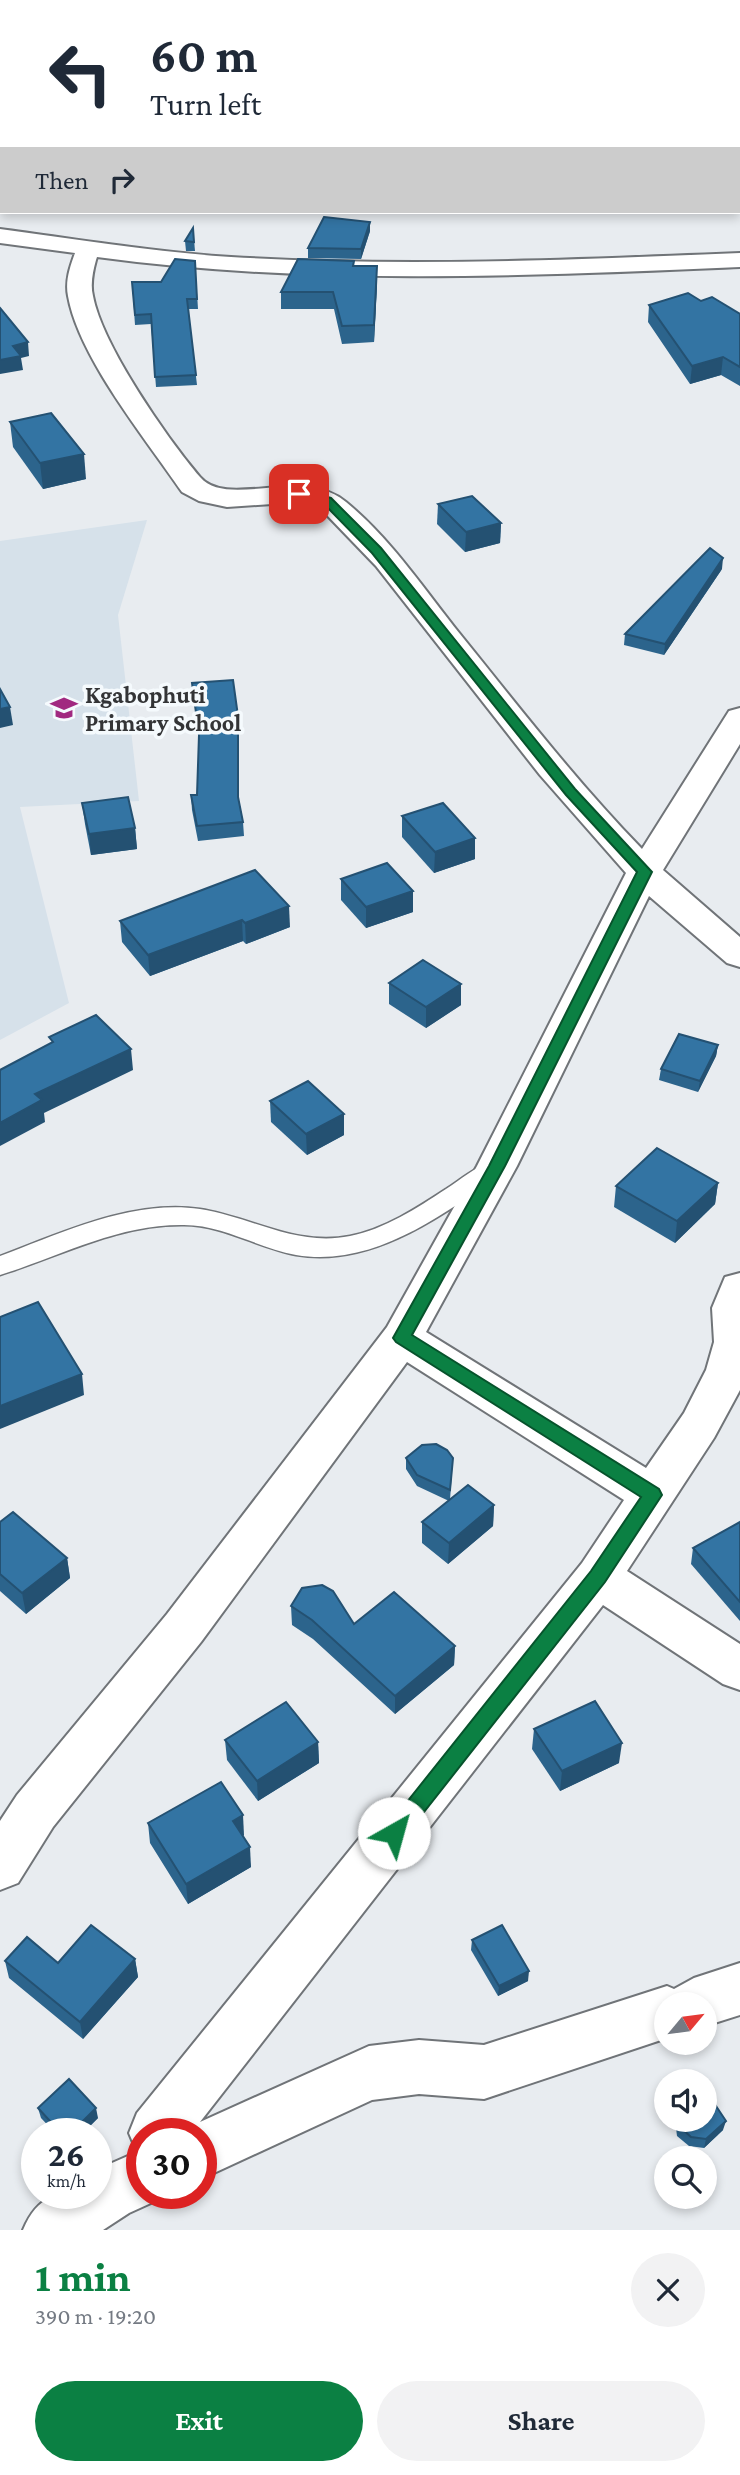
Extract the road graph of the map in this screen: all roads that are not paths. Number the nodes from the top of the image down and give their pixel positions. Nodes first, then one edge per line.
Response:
1 (0, 236) edge
2 (89, 248) junction
3 (740, 260) edge
4 (740, 718) edge
5 (645, 872) junction
6 (740, 955) edge
7 (497, 1166) junction
8 (0, 1266) edge
9 (740, 1288) edge
10 (402, 1338) junction
11 (652, 1495) junction
12 (598, 1577) junction
13 (740, 1669) edge
14 (0, 1866) edge
15 (740, 1989) edge
16 (718, 1996) edge
17 (654, 2016) edge
18 (169, 2118) edge
19 (217, 2144) edge
20 (126, 2178) edge
21 (52, 2230) edge

1 - 2 street
2 - 3 street
2 - 5 street
4 - 5 street
5 - 6 street
5 - 7 street
7 - 8 lane
7 - 10 street
9 - 11 street
10 - 11 street
10 - 14 street
11 - 12 street
12 - 13 street
12 - 18 street
15 - 16 street
17 - 19 street
20 - 21 street

